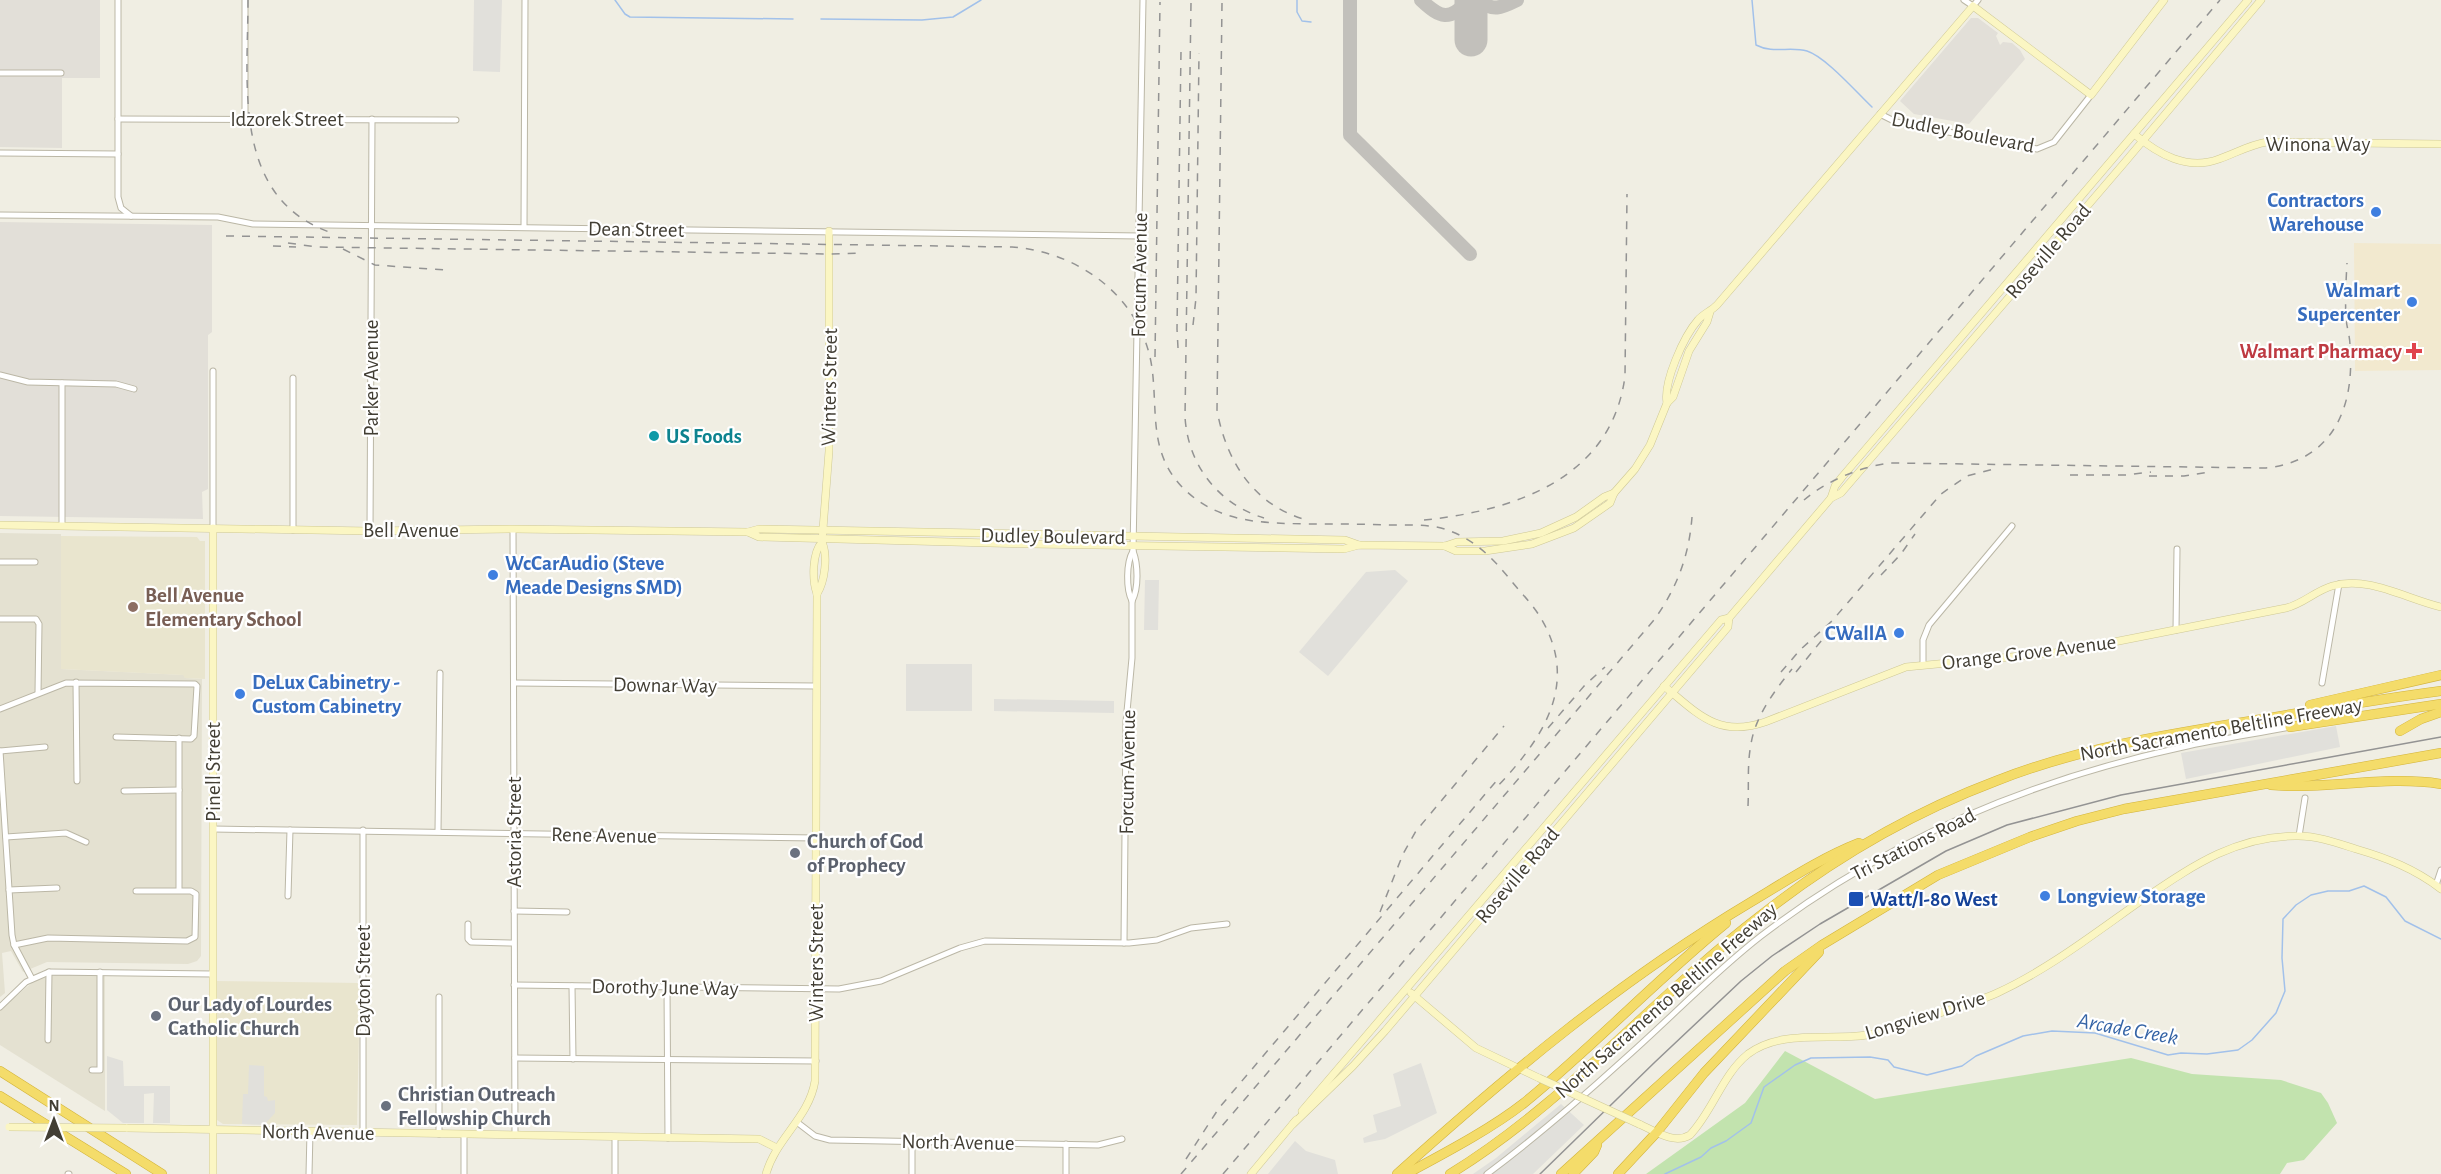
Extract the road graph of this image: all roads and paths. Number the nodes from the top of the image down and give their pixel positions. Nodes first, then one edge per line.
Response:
1 (118, 0) edge
2 (245, 0) edge
3 (525, 0) edge
4 (1143, 0) edge
5 (1964, 0) edge
6 (2164, 0) edge
7 (2248, 0) edge
8 (2254, 0) edge
9 (2261, 0) edge
10 (1975, 3) edge
11 (2227, 41) junction
12 (0, 73) edge
13 (61, 74) dead end
14 (2091, 94) junction
15 (1880, 114) junction
16 (118, 119) junction
17 (245, 119) junction
18 (372, 119) junction
19 (456, 120) dead end
20 (2134, 134) junction
21 (2143, 141) junction
22 (2441, 144) edge
23 (0, 153) edge
24 (118, 154) junction
25 (0, 215) edge
26 (133, 216) junction
27 (371, 225) junction
28 (524, 227) junction
29 (829, 231) junction
30 (1140, 236) junction
31 (213, 371) dead end
32 (0, 375) edge
33 (293, 378) dead end
34 (62, 383) junction
35 (134, 388) dead end
36 (1831, 498) junction
37 (0, 525) edge
38 (62, 526) junction
39 (2012, 526) dead end
40 (213, 528) junction
41 (513, 529) junction
42 (293, 530) junction
43 (370, 531) junction
44 (748, 532) joint
45 (822, 537) junction
46 (1133, 537) junction
47 (1359, 545) junction
48 (1133, 548) junction
49 (2177, 549) dead end
50 (0, 562) edge
51 (35, 562) dead end
52 (2339, 584) junction
53 (2441, 607) edge
54 (1729, 618) junction
55 (0, 619) edge
56 (2176, 630) junction
57 (1923, 664) junction
58 (440, 673) dead end
59 (2441, 676) edge
60 (76, 682) junction
61 (514, 683) junction
62 (2322, 683) dead end
63 (816, 686) junction
64 (1664, 686) junction
65 (2441, 690) edge
66 (38, 693) junction
67 (1672, 693) junction
68 (2441, 704) edge
69 (0, 709) edge
70 (2441, 712) edge
71 (2226, 725) junction
72 (2290, 727) joint
73 (2400, 730) dead end
74 (116, 737) dead end
75 (179, 738) junction
76 (45, 747) dead end
77 (0, 751) edge
78 (2441, 753) edge
79 (77, 780) dead end
80 (2260, 784) junction
81 (2441, 784) edge
82 (1, 790) edge
83 (179, 790) junction
84 (124, 791) dead end
85 (2305, 798) dead end
86 (213, 829) junction
87 (290, 830) junction
88 (363, 830) junction
89 (438, 831) junction
90 (514, 833) junction
91 (1881, 835) junction
92 (2299, 836) junction
93 (6, 837) junction
94 (816, 838) junction
95 (86, 842) dead end
96 (2441, 870) edge
97 (2438, 887) edge
98 (57, 888) dead end
99 (9, 890) junction
100 (179, 890) junction
101 (136, 891) dead end
102 (288, 896) dead end
103 (1755, 899) junction
104 (514, 911) junction
105 (567, 912) dead end
106 (468, 924) dead end
107 (1227, 924) dead end
108 (1834, 938) junction
109 (513, 943) junction
110 (1124, 943) junction
111 (14, 945) junction
112 (49, 972) junction
113 (100, 972) junction
114 (212, 974) junction
115 (32, 979) junction
116 (514, 985) junction
117 (572, 986) junction
118 (667, 987) junction
119 (816, 988) junction
120 (1407, 990) junction
121 (1414, 996) junction
122 (438, 997) dead end
123 (2, 1005) edge
124 (48, 1040) dead end
125 (515, 1059) junction
126 (573, 1059) junction
127 (668, 1060) junction
128 (816, 1061) junction
129 (1516, 1069) junction
130 (92, 1070) dead end
131 (0, 1071) edge
132 (0, 1096) edge
133 (798, 1123) junction
134 (1293, 1124) junction
135 (0, 1127) edge
136 (213, 1130) junction
137 (310, 1132) junction
138 (363, 1132) junction
139 (1657, 1132) junction
140 (439, 1134) junction
141 (465, 1135) junction
142 (515, 1135) junction
143 (615, 1137) junction
144 (1601, 1137) junction
145 (668, 1138) junction
146 (1122, 1139) dead end
147 (912, 1142) junction
148 (1066, 1144) junction
149 (777, 1148) junction
150 (126, 1174) edge
151 (162, 1174) edge
152 (213, 1174) edge
153 (309, 1174) edge
154 (464, 1174) edge
155 (615, 1174) edge
156 (766, 1174) edge
157 (912, 1174) edge
158 (1066, 1174) edge
159 (1251, 1174) edge
160 (1397, 1174) edge
161 (1406, 1174) edge
162 (1450, 1174) edge
163 (1487, 1174) edge
164 (1561, 1174) edge
165 (1573, 1174) edge
166 (1618, 1174) edge

1 - 16 street
2 - 17 street
3 - 28 street
4 - 30 street, Forcum Avenue
5 - 10 street
6 - 14 main road, Dudley Boulevard
7 - 20 main road, Roseville Road
8 - 11 main road
9 - 11 main road, Roseville Road
10 - 14 main road
10 - 15 main road
11 - 21 main road, Roseville Road
12 - 13 street
14 - 15 street, Dudley Boulevard
15 - 47 main road, Dudley Boulevard
16 - 17 street, Idzorek Street
16 - 24 street
17 - 18 street, Idzorek Street
18 - 19 street, Idzorek Street
18 - 27 street, Parker Avenue
20 - 21 main road, Winona Way
20 - 36 main road, Roseville Road
21 - 22 main road, Winona Way
21 - 36 main road, Roseville Road
23 - 24 street
24 - 26 street
25 - 26 street, Dean Street
26 - 27 street, Dean Street
27 - 28 street, Dean Street
27 - 43 street, Parker Avenue
28 - 29 street, Dean Street
29 - 30 street, Dean Street
29 - 45 main road, Winters Street
30 - 46 street, Forcum Avenue
31 - 40 street, Pinell Street
32 - 34 street
33 - 42 street
34 - 35 street
34 - 38 street
36 - 54 main road, Roseville Road
37 - 38 main road, Bell Avenue
38 - 40 main road, Bell Avenue
39 - 57 street
40 - 42 main road, Bell Avenue
40 - 86 main road, Pinell Street
41 - 43 main road, Bell Avenue
41 - 44 main road, Bell Avenue
41 - 61 street, Astoria Street
42 - 43 main road, Bell Avenue
44 - 45 main road, Dudley Boulevard
45 - 46 main road, Dudley Boulevard
45 - 48 main road, Dudley Boulevard
45 - 63 main road, Winters Street
46 - 47 main road, Dudley Boulevard
46 - 48 street, Forcum Avenue
47 - 48 main road, Dudley Boulevard
48 - 110 street, Forcum Avenue
49 - 56 street
50 - 51 street
52 - 53 main road, Orange Grove Avenue
52 - 56 main road, Orange Grove Avenue
52 - 62 street
54 - 64 main road, Roseville Road
54 - 67 main road, Roseville Road
55 - 66 street
56 - 57 main road, Orange Grove Avenue
57 - 67 main road, Orange Grove Avenue
58 - 89 street
59 - 71 highway
60 - 66 street
60 - 75 street
60 - 79 street
61 - 63 street, Downar Way
61 - 90 street, Astoria Street
63 - 94 main road, Winters Street
64 - 67 main road, Orange Grove Avenue
64 - 120 main road, Roseville Road
65 - 71 highway, North Sacramento Beltline Freeway
66 - 69 street
67 - 121 main road, Roseville Road
68 - 72 highway
70 - 73 highway
71 - 91 highway, North Sacramento Beltline Freeway
72 - 163 street, Tri Stations Road
74 - 75 street
75 - 83 street
76 - 77 street
77 - 82 street
78 - 80 highway
80 - 81 highway
80 - 108 highway
82 - 93 street
83 - 84 street
83 - 100 street
85 - 92 street
86 - 87 street, Rene Avenue
86 - 114 main road, Pinell Street
87 - 88 street, Rene Avenue
87 - 102 street
88 - 89 street, Rene Avenue
88 - 138 street, Dayton Street
89 - 90 street, Rene Avenue
90 - 94 street, Rene Avenue
90 - 104 street, Astoria Street
91 - 103 highway
91 - 162 highway, North Sacramento Beltline Freeway
92 - 97 main road, Longview Drive
92 - 139 main road, Longview Drive
93 - 95 street
93 - 99 street
94 - 119 main road, Winters Street
96 - 97 street
98 - 99 street
99 - 111 street
100 - 101 street
100 - 111 street
103 - 129 highway
103 - 161 highway
104 - 105 street
104 - 109 street, Astoria Street
106 - 109 street
107 - 110 street, Dorothy June Way
108 - 139 highway
108 - 144 highway
109 - 116 street, Astoria Street
110 - 119 street, Dorothy June Way
111 - 115 street
112 - 113 street
112 - 115 street
112 - 124 street
113 - 114 street
113 - 130 street
114 - 136 main road, Pinell Street
115 - 123 street
116 - 117 street, Dorothy June Way
116 - 125 street, Astoria Street
117 - 118 street, Dorothy June Way
117 - 126 street
118 - 119 street, Dorothy June Way
118 - 127 street
119 - 128 main road, Winters Street
120 - 121 main road, Longview Drive
120 - 134 main road, Roseville Road
121 - 129 main road, Longview Drive
121 - 134 main road, Roseville Road
122 - 140 street
125 - 126 street
125 - 142 street, Astoria Street
126 - 127 street
127 - 128 street
127 - 145 street
128 - 133 main road, Winters Street
129 - 139 main road, Longview Drive, bridge
129 - 160 highway
131 - 151 highway
132 - 150 highway
133 - 147 street, North Avenue
133 - 149 main road, Winters Street
134 - 159 main road, Roseville Road
135 - 136 main road, North Avenue, bridge
136 - 137 main road, North Avenue
136 - 152 main road, Pinell Street
137 - 138 main road, North Avenue
137 - 153 street
138 - 140 main road, North Avenue
139 - 166 highway
140 - 141 main road, North Avenue
141 - 142 main road, North Avenue
141 - 154 street
142 - 143 main road, North Avenue
143 - 145 main road, North Avenue
143 - 155 street
144 - 164 highway
144 - 165 highway
145 - 149 main road, North Avenue
146 - 148 street, North Avenue
147 - 148 street, North Avenue
147 - 157 street
148 - 158 street
149 - 156 main road, Winters Street

